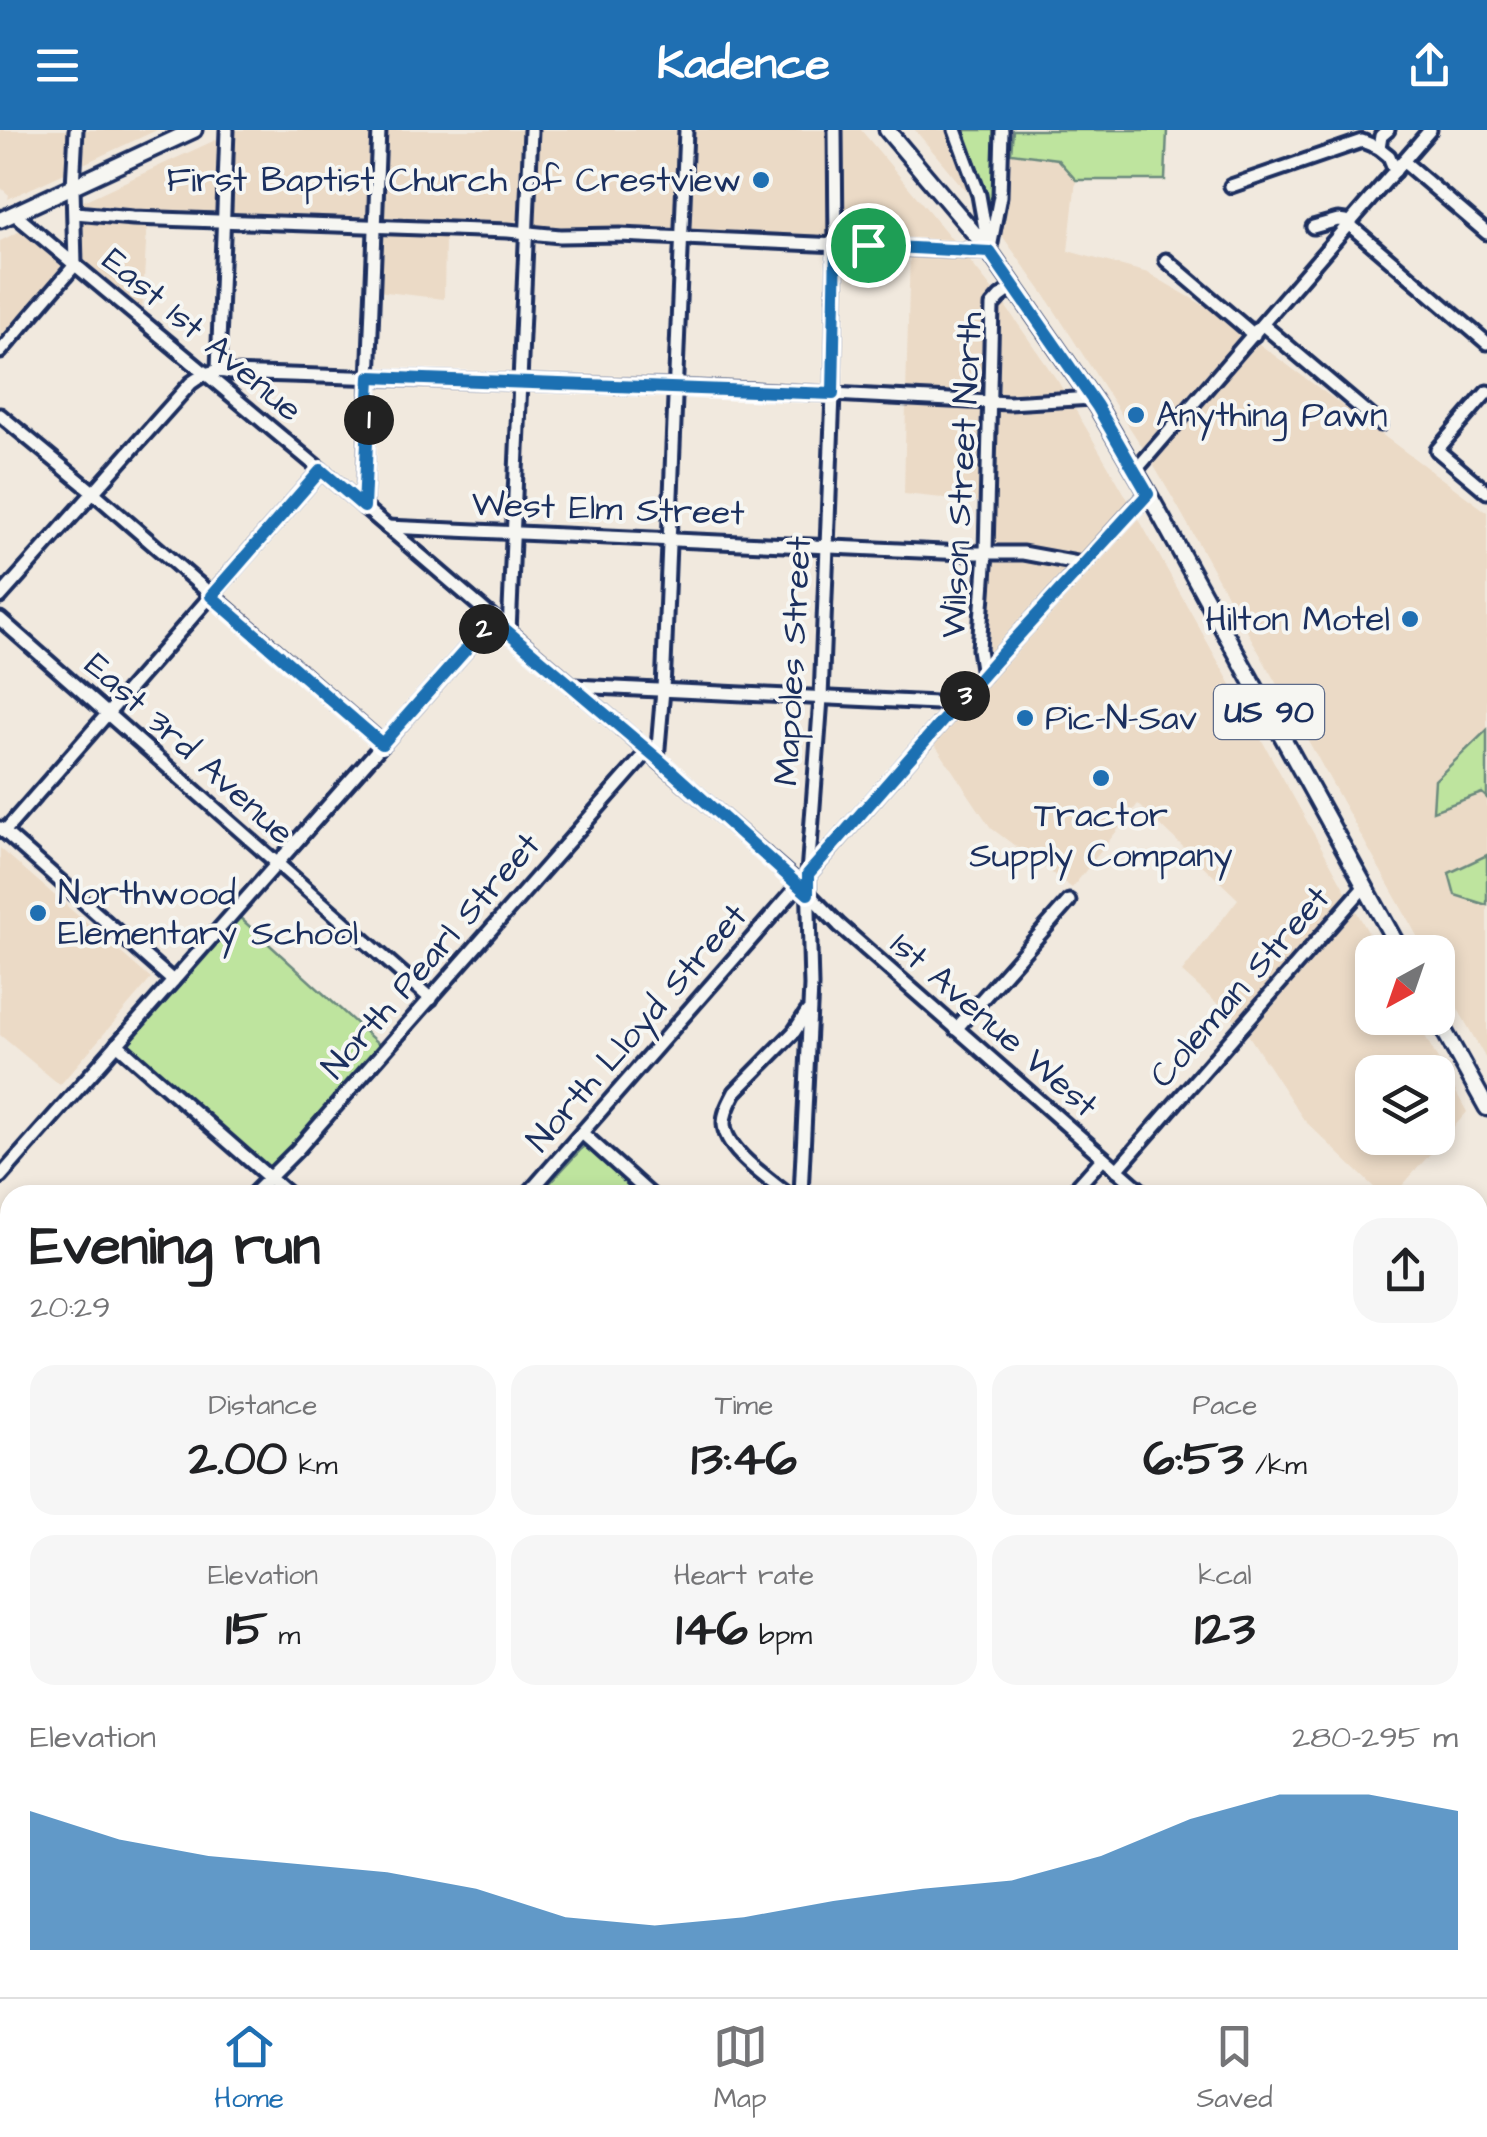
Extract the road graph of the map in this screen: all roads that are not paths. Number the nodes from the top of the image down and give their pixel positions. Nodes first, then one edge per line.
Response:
1 (76, 130) edge
2 (194, 130) edge
3 (227, 130) edge
4 (379, 130) edge
5 (531, 130) edge
6 (686, 130) edge
7 (835, 130) edge
8 (887, 130) edge
9 (956, 130) edge
10 (1002, 130) edge
11 (1388, 130) edge
12 (1430, 130) edge
13 (1380, 148) junction
14 (1399, 166) junction
15 (1231, 186) dead end
16 (73, 187) junction
17 (74, 214) junction
18 (7, 217) edge
19 (224, 220) junction
20 (1350, 224) junction
21 (375, 226) junction
22 (1313, 227) dead end
23 (526, 233) junction
24 (1487, 233) edge
25 (681, 237) junction
26 (836, 244) junction
27 (990, 252) junction
28 (1166, 260) dead end
29 (75, 265) junction
30 (1015, 286) junction
31 (1265, 326) junction
32 (1254, 336) junction
33 (1487, 342) edge
34 (0, 352) edge
35 (212, 371) junction
36 (370, 377) junction
37 (521, 382) junction
38 (674, 388) junction
39 (1487, 392) edge
40 (833, 394) junction
41 (1092, 398) junction
42 (990, 402) junction
43 (0, 415) edge
44 (1380, 424) dead end
45 (321, 470) junction
46 (1136, 472) junction
47 (92, 492) junction
48 (1487, 492) edge
49 (1148, 494) junction
50 (364, 507) junction
51 (387, 526) junction
52 (514, 533) junction
53 (668, 539) junction
54 (827, 547) junction
55 (986, 552) junction
56 (1083, 564) junction
57 (211, 596) junction
58 (0, 597) edge
59 (0, 619) edge
60 (493, 619) junction
61 (509, 632) junction
62 (983, 676) junction
63 (571, 686) junction
64 (663, 690) junction
65 (821, 698) junction
66 (958, 704) junction
67 (107, 712) junction
68 (382, 744) junction
69 (653, 755) junction
70 (2, 830) edge
71 (276, 863) junction
72 (805, 884) junction
73 (1365, 886) junction
74 (1069, 901) dead end
75 (1392, 935) edge
76 (172, 981) junction
77 (431, 999) junction
78 (810, 1006) junction
79 (956, 1029) junction
80 (1446, 1035) edge
81 (117, 1044) junction
82 (1487, 1108) edge
83 (582, 1133) junction
84 (1103, 1158) junction
85 (1116, 1170) junction
86 (0, 1178) edge
87 (270, 1178) junction
88 (263, 1185) edge
89 (278, 1185) edge
90 (536, 1185) edge
91 (641, 1185) edge
92 (776, 1185) edge
93 (802, 1185) edge
94 (1079, 1185) edge
95 (1134, 1185) edge

1 - 16 street
2 - 16 main road
3 - 19 street
4 - 21 street
5 - 23 street
6 - 25 street
7 - 26 street, Mapoles Street
8 - 27 main road, US 90
9 - 27 street
10 - 27 street
11 - 13 street
12 - 14 street
13 - 14 street
13 - 15 street
14 - 20 street
14 - 24 street
16 - 17 street
16 - 18 main road
17 - 19 street
17 - 29 street
18 - 29 street, East 1st Avenue
19 - 21 street
19 - 35 street
20 - 22 street
20 - 31 street
20 - 33 street
21 - 23 street
21 - 36 street
23 - 25 street
23 - 37 street
25 - 26 street
25 - 38 street
26 - 27 street
26 - 40 street, Mapoles Street
27 - 30 main road, US 90
28 - 32 street
29 - 34 street
29 - 35 street, East 1st Avenue
30 - 41 main road, US 90
30 - 42 street, Wilson Street North
31 - 32 street
31 - 44 street
32 - 46 street
35 - 36 street
35 - 45 street, East 1st Avenue
35 - 47 street
36 - 37 street
36 - 50 street
37 - 38 street
37 - 52 street
38 - 40 street
38 - 53 street
39 - 48 street
40 - 42 street
40 - 54 street, Mapoles Street
41 - 42 street
41 - 46 main road, US 90
42 - 55 street, Wilson Street North
43 - 47 street
45 - 50 street, East 1st Avenue
45 - 57 street
46 - 49 main road, US 90
47 - 57 street
47 - 58 street
49 - 56 street, North Lloyd Street
49 - 73 main road, US 90
50 - 51 street, East 1st Avenue
51 - 52 street, West Elm Street
51 - 60 street, East 1st Avenue
52 - 53 street, West Elm Street
52 - 61 street
53 - 54 street, West Elm Street
53 - 64 street
54 - 55 street, West Elm Street
54 - 65 street, Mapoles Street
55 - 56 street, West Elm Street
55 - 62 street, Wilson Street North
56 - 62 street, North Lloyd Street
57 - 67 street
57 - 68 street
59 - 67 street, East 3rd Avenue
60 - 61 street, East 1st Avenue
60 - 68 street
61 - 63 street, East 1st Avenue
62 - 66 street, North Lloyd Street
63 - 64 street
63 - 69 street, East 1st Avenue
64 - 65 street
64 - 69 street
65 - 66 street
65 - 72 street, Mapoles Street
66 - 72 street, North Lloyd Street
67 - 70 street
67 - 71 street, East 3rd Avenue
68 - 71 street
69 - 72 street, East 1st Avenue
69 - 77 street, North Pearl Street
70 - 76 street
71 - 76 street
71 - 77 street, East 3rd Avenue
72 - 78 street, Mapoles Street
72 - 79 street, 1st Avenue West
72 - 83 street, North Lloyd Street
73 - 75 main road, US 90
73 - 85 street, Coleman Street
74 - 79 street
76 - 81 street
77 - 87 street, North Pearl Street
78 - 92 street
78 - 93 street, Mapoles Street
79 - 84 street, 1st Avenue West
80 - 82 main road
81 - 86 street
81 - 87 street
83 - 90 street, North Lloyd Street
83 - 91 street
84 - 85 street, 1st Avenue West
84 - 94 street
85 - 95 street, 1st Avenue West
87 - 88 street, North Pearl Street
87 - 89 street

